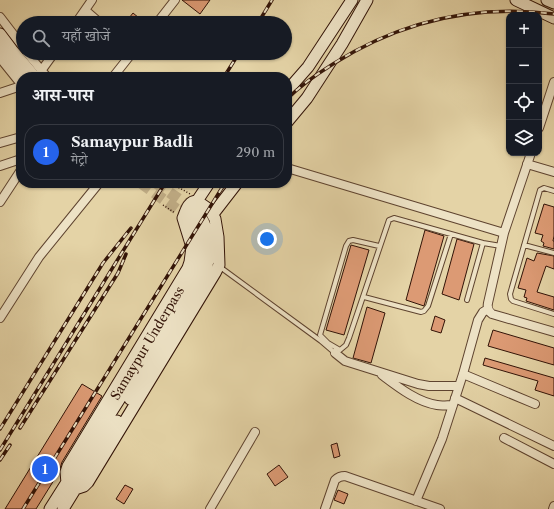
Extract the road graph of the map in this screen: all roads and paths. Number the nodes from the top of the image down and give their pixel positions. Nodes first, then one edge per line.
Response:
1 (92, 0) edge
2 (175, 0) edge
3 (352, 0) edge
4 (366, 0) edge
5 (516, 0) edge
6 (547, 0) edge
7 (554, 3) edge
8 (85, 10) junction
9 (81, 16) edge
10 (92, 16) edge
11 (162, 16) edge
12 (0, 17) edge
13 (554, 18) edge
14 (0, 34) edge
15 (16, 38) edge
16 (0, 49) edge
17 (16, 53) edge
18 (24, 60) edge
19 (31, 60) edge
20 (50, 60) edge
21 (127, 60) edge
22 (1, 61) edge
23 (20, 72) edge
24 (38, 72) edge
25 (39, 72) edge
26 (43, 72) edge
27 (118, 72) edge
28 (16, 79) edge
29 (554, 82) edge
30 (292, 85) edge
31 (16, 87) edge
32 (0, 93) edge
33 (292, 116) edge
34 (542, 120) edge
35 (16, 138) edge
36 (0, 143) edge
37 (530, 156) edge
38 (16, 161) edge
39 (527, 164) junction
40 (0, 166) edge
41 (292, 169) edge
42 (554, 172) edge
43 (16, 177) edge
44 (95, 188) edge
45 (177, 188) edge
46 (205, 188) edge
47 (233, 188) edge
48 (554, 191) edge
49 (1, 199) edge
50 (163, 205) dead end
51 (188, 207) junction
52 (213, 214) junction
53 (504, 232) junction
54 (451, 234) junction
55 (483, 243) junction
56 (524, 245) junction
57 (379, 246) junction
58 (501, 246) junction
59 (554, 253) edge
60 (219, 265) junction
61 (364, 297) junction
62 (467, 300) dead end
63 (488, 309) junction
64 (554, 314) edge
65 (0, 318) edge
66 (554, 332) edge
67 (335, 353) joint
68 (373, 369) junction
69 (463, 374) junction
70 (459, 386) junction
71 (454, 401) junction
72 (535, 404) dead end
73 (255, 432) dead end
74 (504, 438) dead end
75 (554, 446) edge
76 (554, 464) edge
77 (71, 486) junction
78 (416, 501) junction
79 (554, 506) edge
80 (50, 509) edge
81 (63, 509) edge
82 (210, 509) edge
83 (325, 509) edge
84 (440, 509) edge
85 (553, 509) edge

1 - 8 street
2 - 11 street
3 - 30 street
4 - 33 street
5 - 13 street
6 - 7 street
8 - 9 street
8 - 10 street
12 - 15 street
14 - 17 street
16 - 23 street
18 - 24 street
19 - 25 street
20 - 26 street
21 - 27 street
22 - 28 street
29 - 34 street
31 - 32 street
35 - 36 street
37 - 39 street
38 - 40 street
39 - 42 street
39 - 53 street
41 - 53 street
43 - 49 street
44 - 65 street
45 - 51 path
46 - 51 street
47 - 52 street
48 - 56 lane
50 - 51 path
51 - 52 street
51 - 77 street, Samaypur Underpass
51 - 77 street
52 - 60 street
53 - 58 street
54 - 55 lane
54 - 57 lane
54 - 61 lane
55 - 58 lane
55 - 62 lane
56 - 59 lane
56 - 64 lane
57 - 61 lane
57 - 61 lane
58 - 63 street
60 - 67 lane
60 - 77 street
63 - 66 street
63 - 69 street
67 - 68 street
68 - 70 street
68 - 71 street
69 - 70 street
69 - 72 street
70 - 71 street
71 - 75 street
71 - 78 street
73 - 82 street
74 - 76 street
77 - 80 street
77 - 81 street
78 - 83 street
78 - 84 street
79 - 85 street

